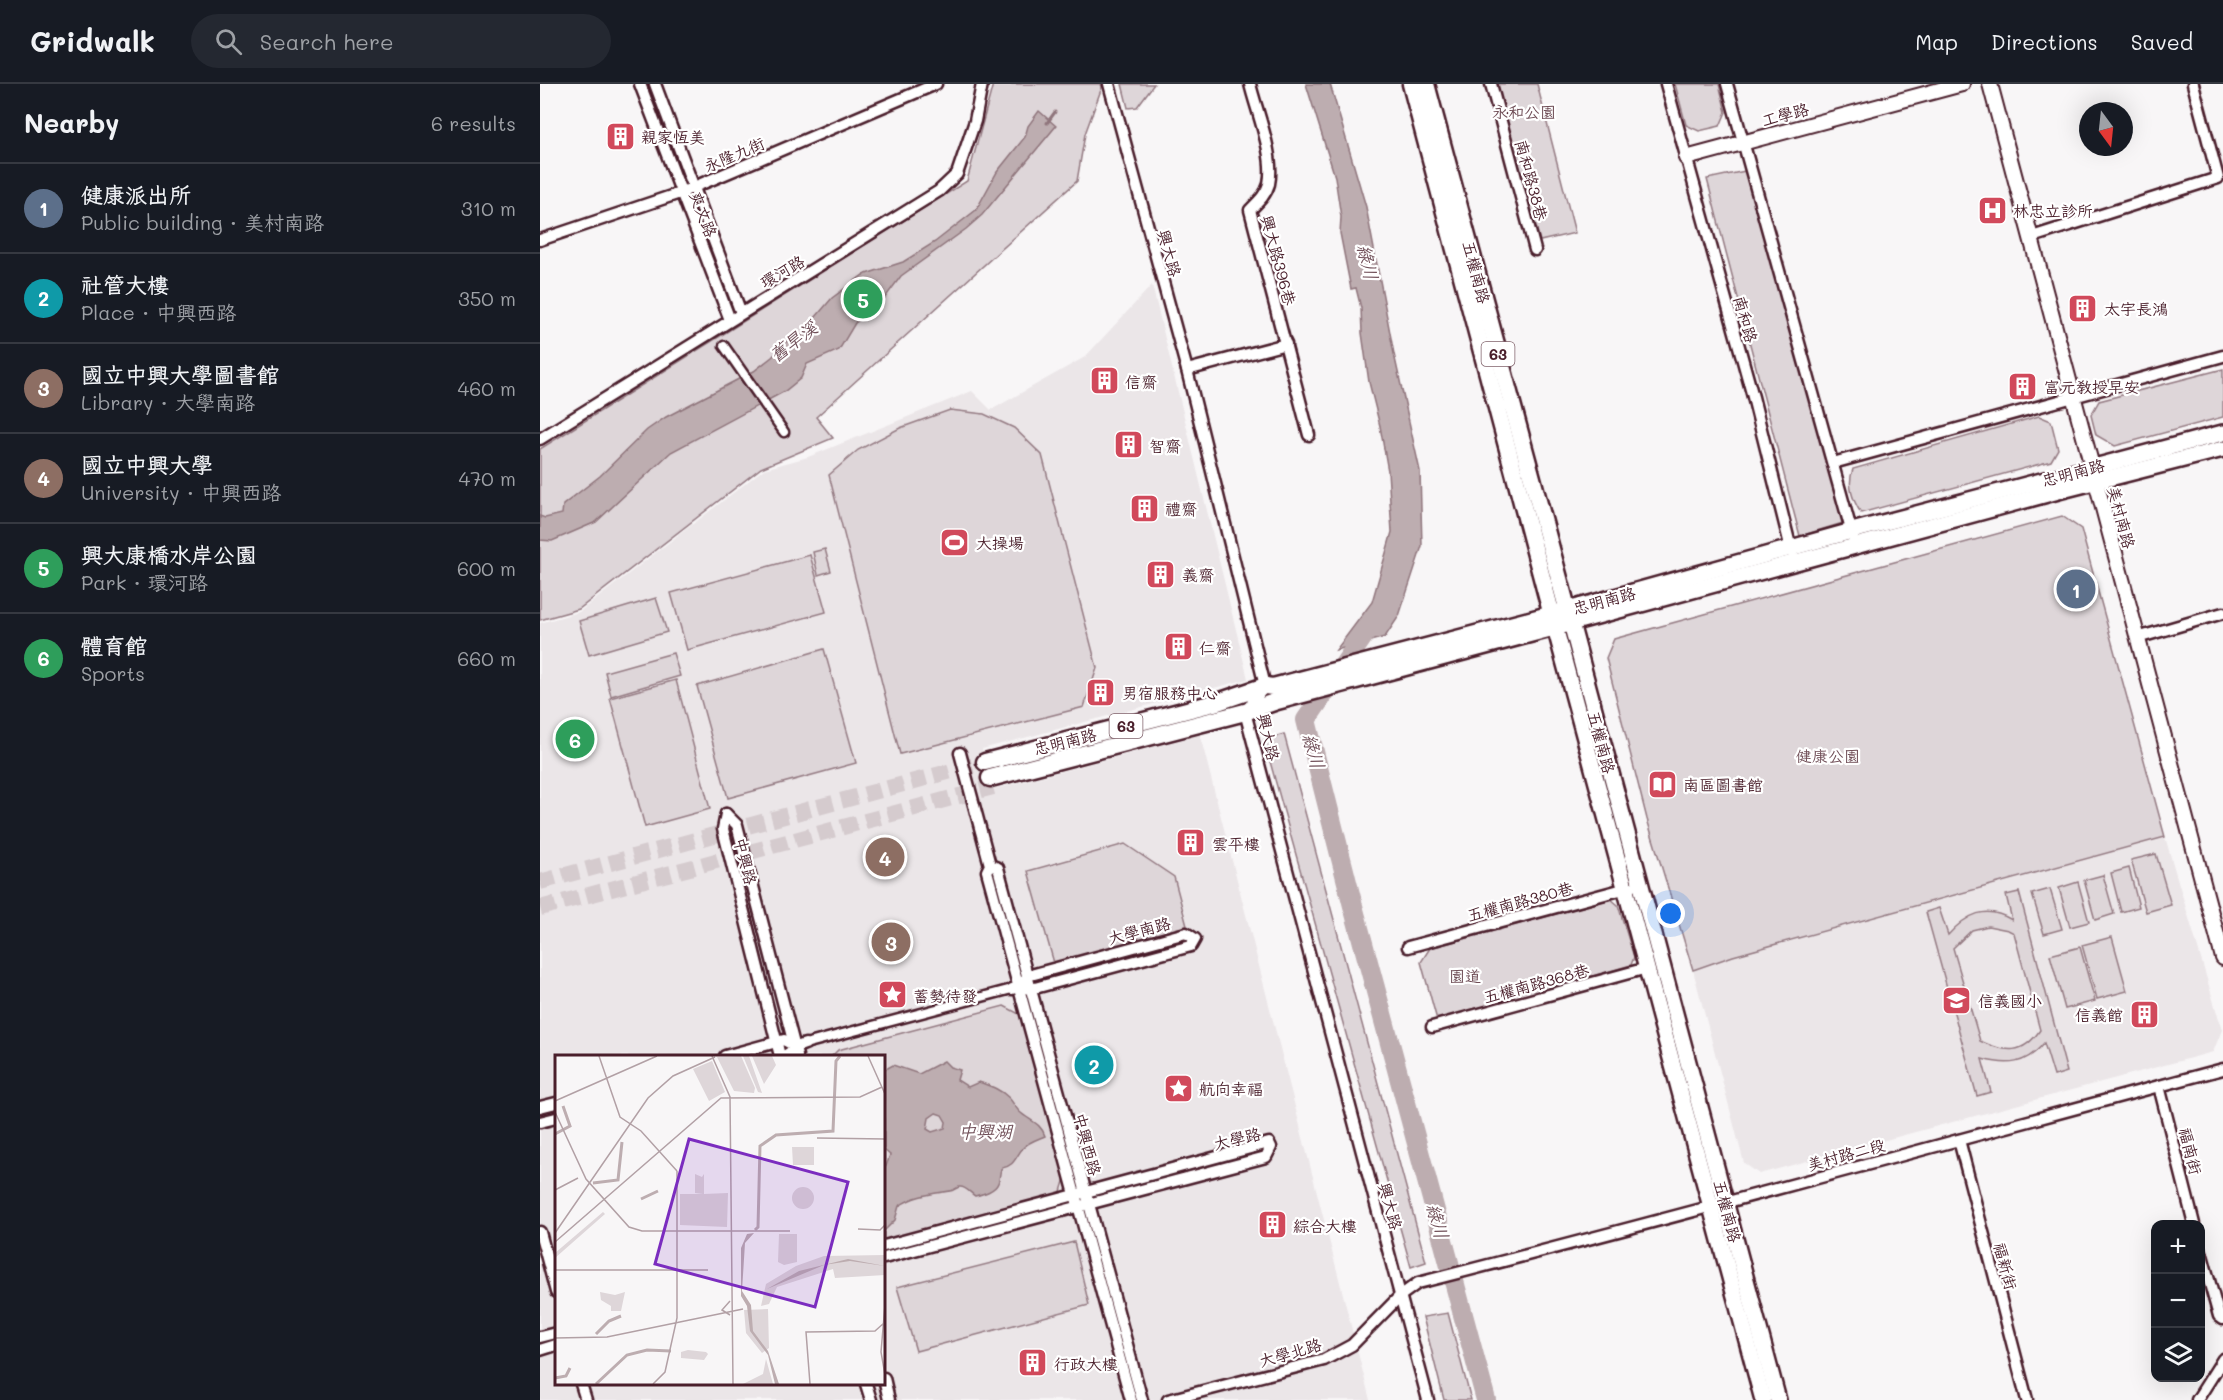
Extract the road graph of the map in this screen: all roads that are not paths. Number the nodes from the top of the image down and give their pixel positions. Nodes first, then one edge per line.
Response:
1 (640, 84) edge
2 (655, 84) edge
3 (936, 84) edge
4 (982, 84) edge
5 (1109, 84) edge
6 (1250, 84) edge
7 (1411, 84) edge
8 (1426, 84) edge
9 (1491, 84) edge
10 (1666, 84) edge
11 (1727, 84) edge
12 (1962, 84) edge
13 (1990, 84) edge
14 (2193, 84) edge
15 (1743, 143) junction
16 (1686, 158) junction
17 (693, 188) junction
18 (680, 193) junction
19 (2032, 237) junction
20 (540, 240) edge
21 (1535, 250) dead end
22 (741, 312) junction
23 (730, 321) junction
24 (1286, 344) junction
25 (724, 346) dead end
26 (2223, 356) edge
27 (1187, 370) junction
28 (2074, 396) junction
29 (784, 432) dead end
30 (2223, 433) edge
31 (1309, 435) dead end
32 (540, 439) edge
33 (2223, 449) edge
34 (1833, 463) junction
35 (2094, 475) junction
36 (1854, 538) junction
37 (1793, 556) junction
38 (2223, 613) edge
39 (1561, 618) junction
40 (2137, 638) junction
41 (1272, 691) junction
42 (1245, 712) junction
43 (960, 753) dead end
44 (990, 865) junction
45 (1633, 887) junction
46 (1408, 947) dead end
47 (2223, 958) edge
48 (1647, 968) junction
49 (1027, 976) junction
50 (1015, 988) junction
51 (1030, 989) junction
52 (1432, 1028) dead end
53 (776, 1042) junction
54 (799, 1049) edge
55 (729, 1055) edge
56 (781, 1055) edge
57 (2223, 1069) edge
58 (2159, 1086) junction
59 (555, 1102) edge
60 (540, 1107) edge
61 (555, 1118) edge
62 (540, 1122) edge
63 (1959, 1140) junction
64 (1081, 1194) junction
65 (1725, 1204) junction
66 (1083, 1205) junction
67 (1709, 1206) junction
68 (2193, 1220) edge
69 (540, 1232) edge
70 (885, 1246) edge
71 (885, 1258) edge
72 (2205, 1266) edge
73 (555, 1288) edge
74 (1400, 1296) junction
75 (2223, 1319) edge
76 (555, 1333) edge
77 (540, 1337) edge
78 (555, 1345) edge
79 (540, 1350) edge
80 (2223, 1359) edge
81 (885, 1382) edge
82 (582, 1385) edge
83 (867, 1385) edge
84 (586, 1400) edge
85 (871, 1400) edge
86 (890, 1400) edge
87 (1131, 1400) edge
88 (1142, 1400) edge
89 (1168, 1400) edge
90 (1428, 1400) edge
91 (1763, 1400) edge
92 (1778, 1400) edge
93 (2027, 1400) edge
94 (2197, 1400) edge

1 - 18 street, 爽文路
2 - 17 street, 爽文路
3 - 17 street, 永隆九街
4 - 22 street, 環河路
5 - 27 street, 興大路
6 - 24 street, 興大路396巷
7 - 39 main road, 五權南路 / 63
8 - 39 main road, 五權南路 / 63
9 - 21 street, 南和路38巷
10 - 16 street, 南和路
11 - 15 street
12 - 15 street, 工學路
13 - 19 street, 美村南路
14 - 19 street
15 - 16 street, 工學路
15 - 34 street
16 - 37 street, 南和路
17 - 18 street, 永隆九街
17 - 22 street, 爽文路
18 - 20 street, 永隆九街
18 - 23 street, 爽文路
19 - 28 street, 美村南路
22 - 23 street, 環河路
23 - 32 street, 環河路
24 - 27 street
24 - 31 street, 興大路396巷
25 - 29 street
26 - 28 street
27 - 41 street, 興大路
28 - 34 street
28 - 35 street, 美村南路
30 - 35 main road, 忠明南路
33 - 35 main road, 忠明南路
34 - 36 street
35 - 36 main road, 忠明南路
35 - 40 street, 美村南路
36 - 37 main road, 忠明南路
37 - 39 main road, 忠明南路
38 - 40 street
39 - 41 main road, 忠明南路 / 63
39 - 41 main road, 忠明南路 / 63
39 - 45 main road, 五權南路
40 - 47 street, 美村南路
41 - 42 main road, 忠明南路 / 63
41 - 42 main road, 忠明南路 / 63
42 - 74 street, 興大路
43 - 44 street, 中興西路
44 - 49 street, 中興西路
44 - 50 street, 中興西路
45 - 46 street, 五權南路380巷
45 - 48 main road, 五權南路
45 - 65 main road, 五權南路
48 - 52 street, 五權南路368巷
48 - 67 main road, 五權南路
49 - 50 street
49 - 51 street, 中興西路
49 - 51 street, 大學南路
50 - 51 street, 大學南路
50 - 54 street, 大學南路
50 - 64 street, 中興西路
51 - 64 street, 中興西路
53 - 54 street, 大學南路
53 - 54 street, 中興路
53 - 55 street, 大學南路
53 - 56 street, 中興路
57 - 58 street, 美村路二段
58 - 63 street, 美村路二段
58 - 68 street, 福南街
59 - 60 street
61 - 62 street
63 - 65 street, 美村路二段
63 - 93 street, 福新街
64 - 66 street, 中興西路
64 - 66 street, 大學路
64 - 70 street, 大學路
65 - 67 street, 美村路二段
65 - 92 main road, 五權南路
66 - 71 street, 大學路
66 - 87 street, 中興西路
66 - 88 street, 中興西路
67 - 74 street, 美村路二段
67 - 91 main road, 五權南路
69 - 73 street
72 - 75 street
74 - 89 street, 大學北路
74 - 90 street, 興大路
76 - 77 street
78 - 79 street
80 - 94 street
81 - 86 street
82 - 84 street
83 - 85 street

